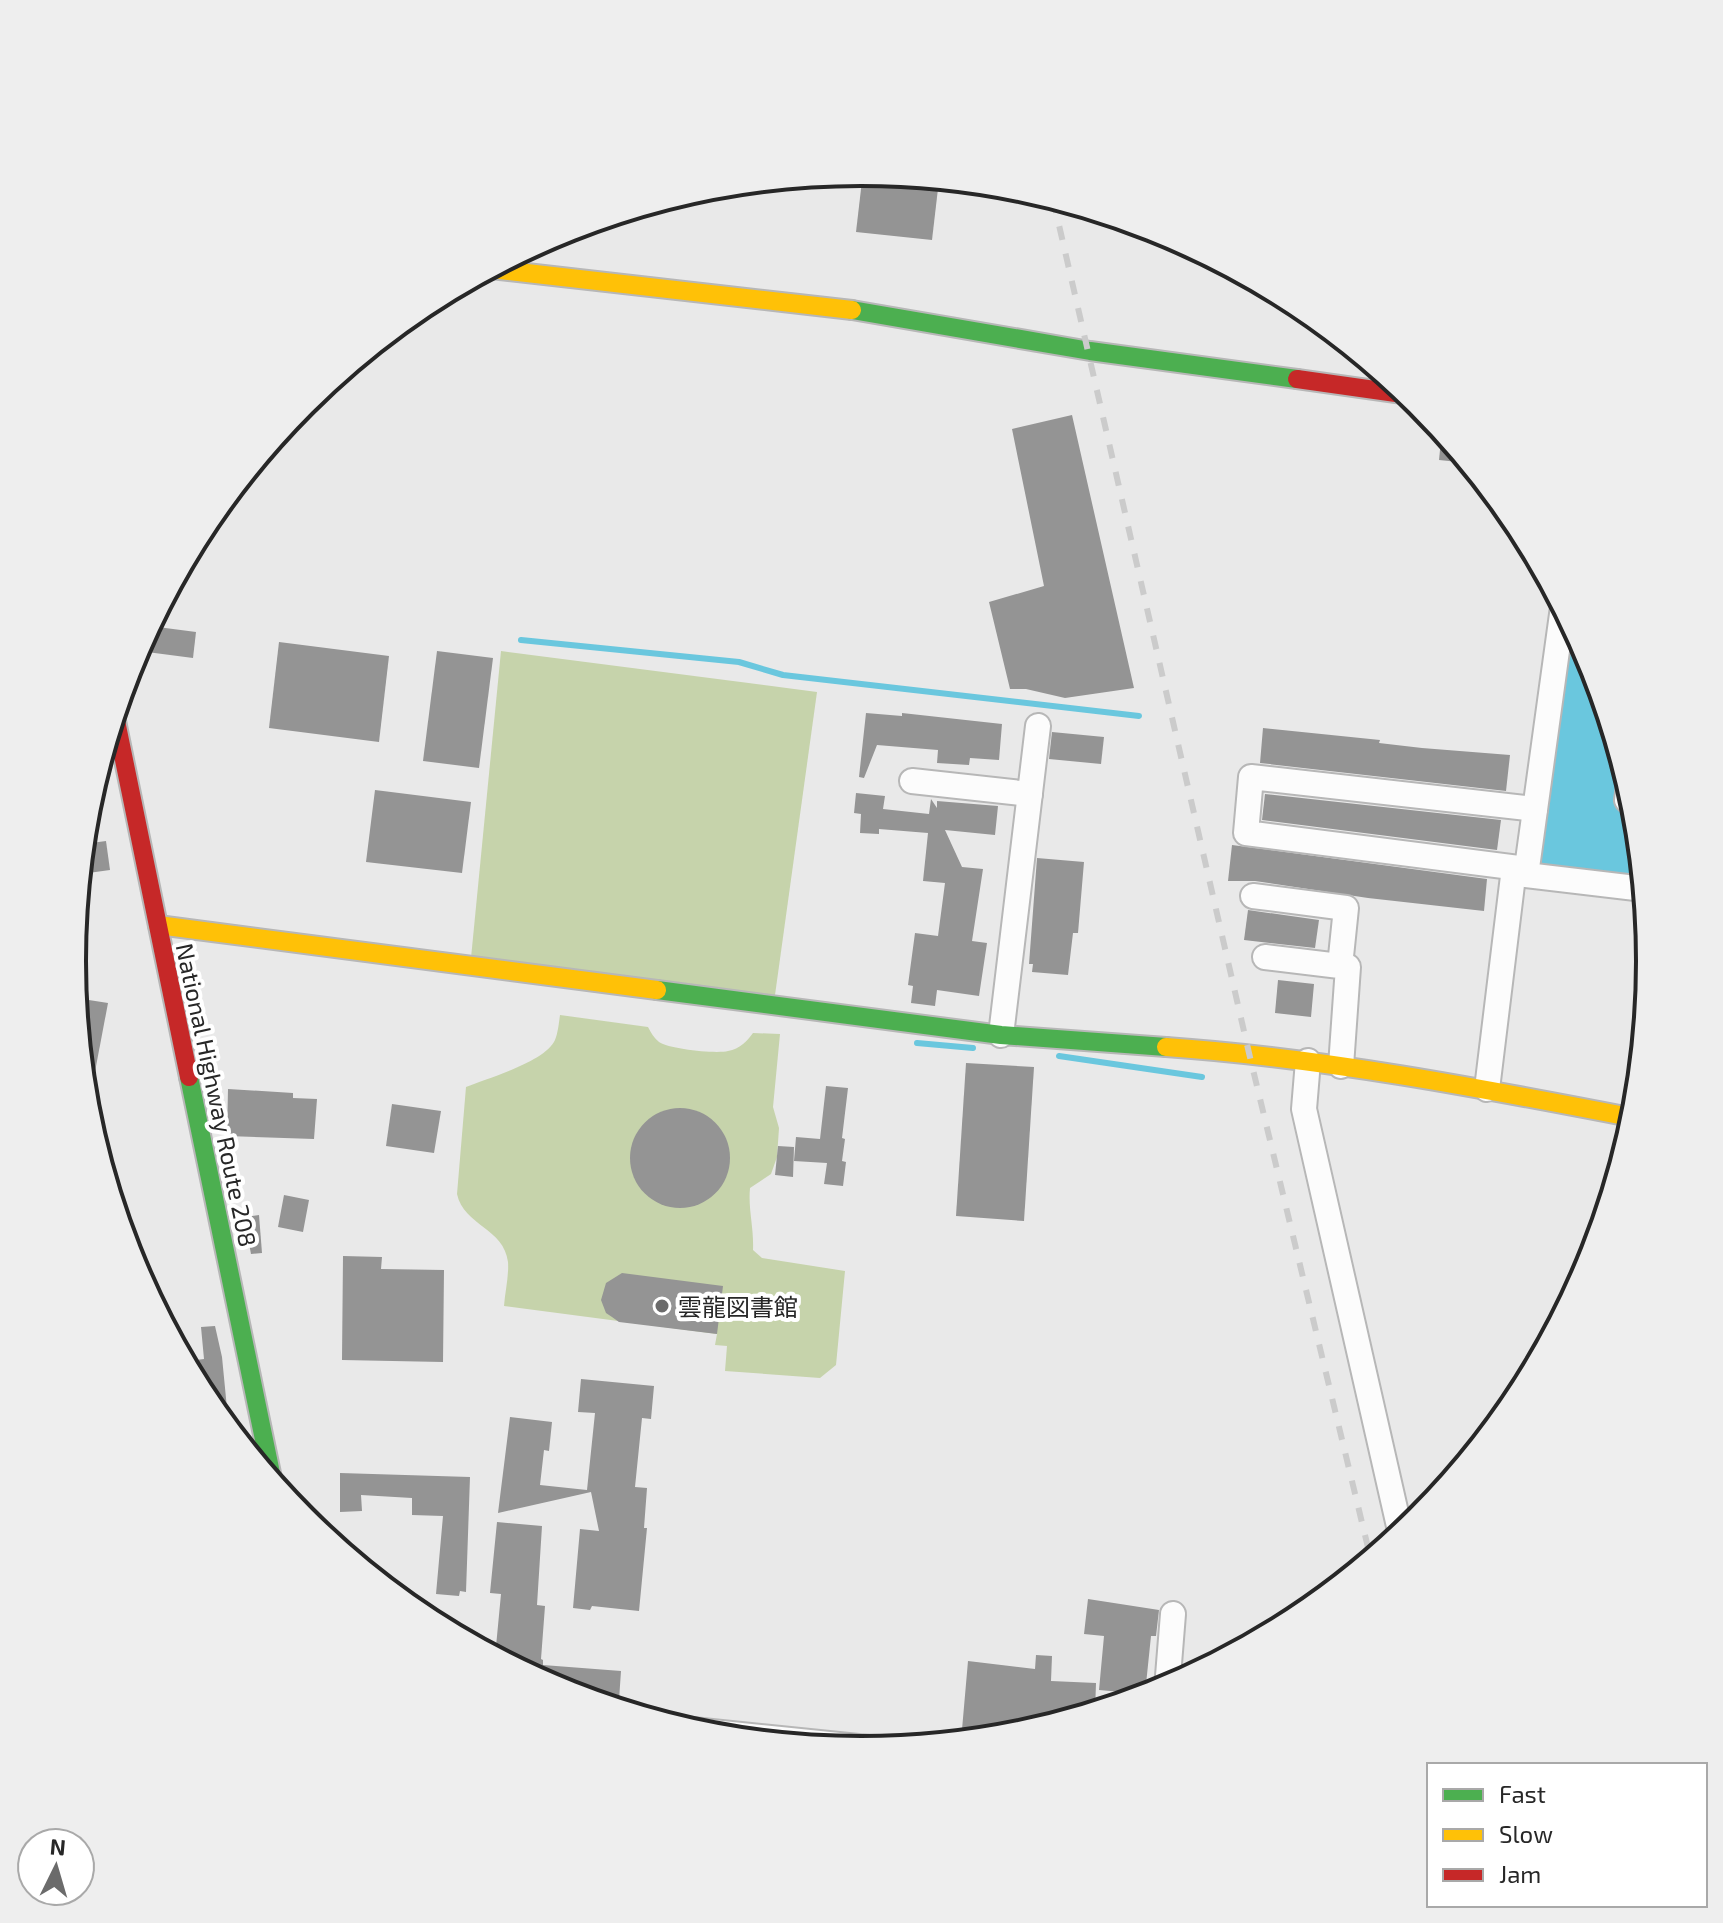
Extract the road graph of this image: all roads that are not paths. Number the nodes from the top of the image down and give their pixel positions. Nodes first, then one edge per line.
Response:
1 (510, 271) edge
2 (1388, 392) edge
3 (1560, 626) edge
4 (1038, 726) dead end
5 (119, 737) edge
6 (912, 781) dead end
7 (1030, 794) junction
8 (1535, 809) junction
9 (1520, 869) junction
10 (1633, 888) edge
11 (1253, 896) dead end
12 (158, 925) junction
13 (1265, 957) dead end
14 (1340, 966) junction
15 (1001, 1035) junction
16 (1308, 1061) junction
17 (1341, 1066) junction
18 (1487, 1089) junction
19 (1621, 1115) edge
20 (269, 1462) edge
21 (1398, 1521) edge
22 (1173, 1614) dead end
23 (1168, 1673) edge

1 - 2 main road
3 - 8 street
4 - 7 street
5 - 12 main road, National Highway Route 208
6 - 7 street
7 - 15 street
8 - 9 street
8 - 9 street
9 - 10 street
9 - 18 street
11 - 14 street
12 - 15 main road
12 - 20 main road, National Highway Route 208
13 - 14 street
14 - 17 street
15 - 16 main road
16 - 17 main road
16 - 21 street
17 - 18 main road
18 - 19 main road
22 - 23 street

